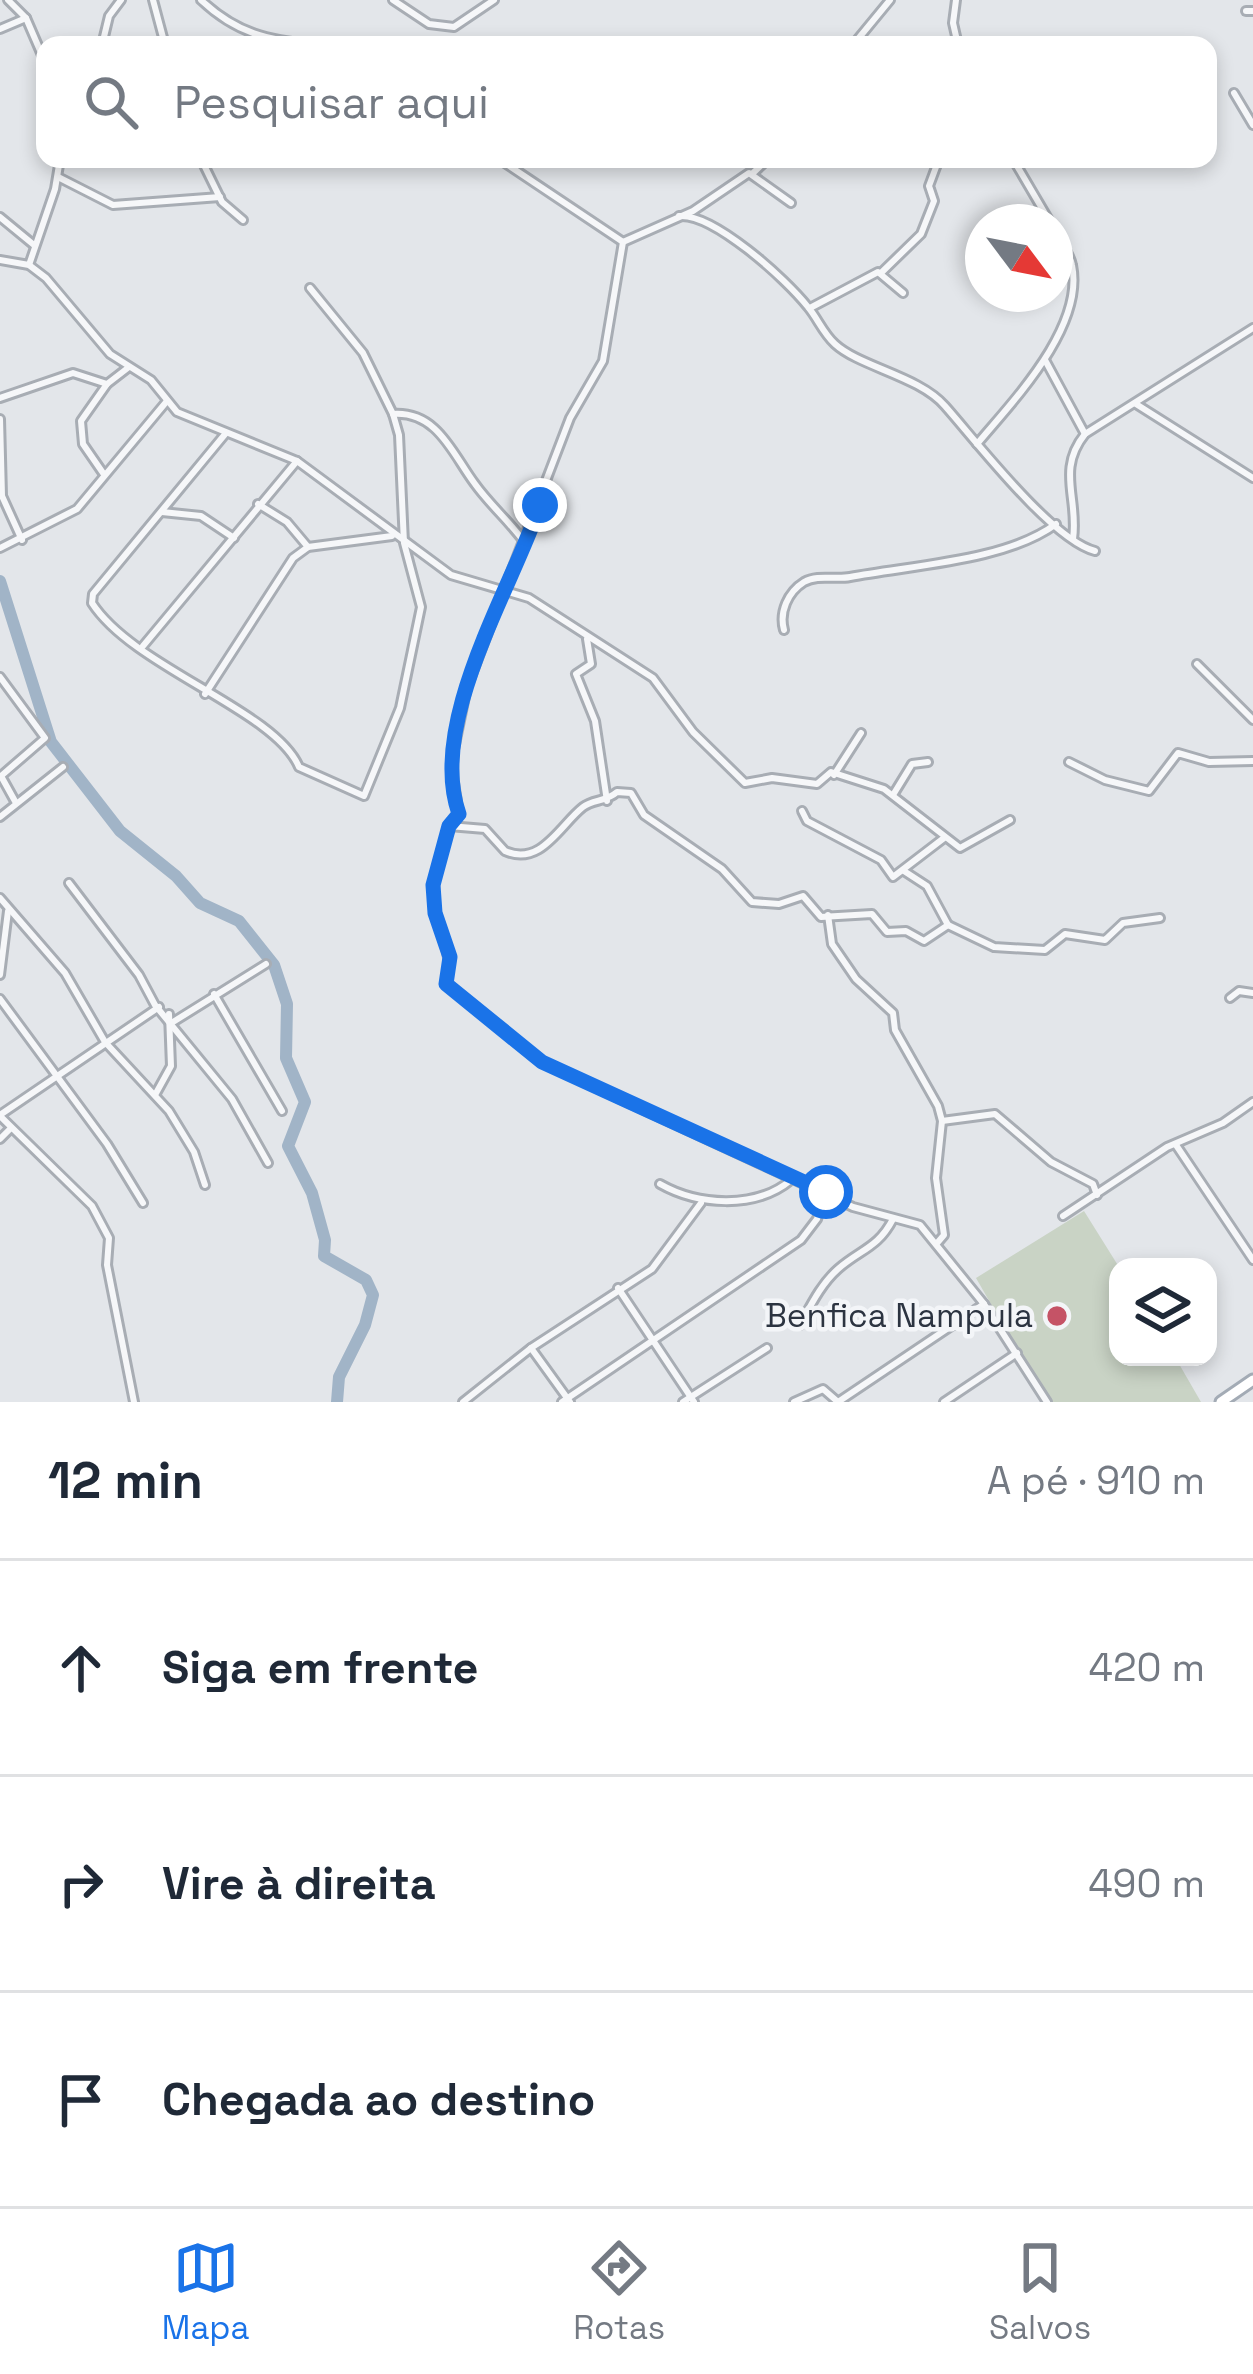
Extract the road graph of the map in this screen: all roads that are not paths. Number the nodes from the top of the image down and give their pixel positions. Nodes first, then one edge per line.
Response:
1 (8, 0) edge
2 (153, 0) edge
3 (201, 0) edge
4 (393, 0) edge
5 (494, 0) edge
6 (890, 0) edge
7 (956, 0) edge
8 (115, 2) edge
9 (26, 18) junction
10 (0, 29) edge
11 (106, 36) edge
12 (163, 36) edge
13 (251, 36) edge
14 (860, 36) edge
15 (956, 36) edge
16 (36, 41) edge
17 (1234, 93) dead end
18 (1253, 124) edge
19 (59, 168) edge
20 (206, 168) edge
21 (512, 168) edge
22 (758, 168) edge
23 (934, 168) edge
24 (1018, 168) edge
25 (752, 174) junction
26 (58, 177) junction
27 (220, 197) junction
28 (791, 203) dead end
29 (1039, 204) edge
30 (679, 215) junction
31 (0, 217) edge
32 (243, 220) dead end
33 (623, 242) junction
34 (34, 245) junction
35 (0, 260) edge
36 (28, 265) junction
37 (882, 272) junction
38 (310, 288) dead end
39 (903, 293) dead end
40 (807, 306) junction
41 (1061, 312) edge
42 (1253, 328) edge
43 (1045, 360) junction
44 (129, 367) junction
45 (107, 384) junction
46 (0, 398) edge
47 (167, 401) junction
48 (1136, 404) junction
49 (393, 414) junction
50 (0, 418) edge
51 (226, 433) junction
52 (1085, 434) junction
53 (977, 444) junction
54 (297, 461) junction
55 (103, 473) junction
56 (1252, 474) edge
57 (258, 504) junction
58 (162, 512) junction
59 (1056, 524) junction
60 (394, 535) junction
61 (234, 538) junction
62 (22, 540) junction
63 (525, 542) junction
64 (1074, 542) junction
65 (404, 543) junction
66 (308, 547) junction
67 (0, 548) edge
68 (1095, 551) dead end
69 (505, 590) junction
70 (784, 630) dead end
71 (586, 639) junction
72 (142, 647) junction
73 (1197, 664) dead end
74 (0, 677) edge
75 (205, 694) junction
76 (1253, 720) edge
77 (861, 734) dead end
78 (1253, 761) edge
79 (928, 762) dead end
80 (1069, 762) dead end
81 (63, 767) dead end
82 (834, 775) junction
83 (893, 795) junction
84 (608, 801) junction
85 (16, 803) junction
86 (802, 811) dead end
87 (0, 817) edge
88 (1010, 820) dead end
89 (449, 826) junction
90 (944, 838) junction
91 (904, 871) junction
92 (68, 884) dead end
93 (0, 898) edge
94 (8, 908) junction
95 (828, 915) junction
96 (1160, 918) dead end
97 (948, 926) junction
98 (266, 964) dead end
99 (0, 976) edge
100 (1253, 993) edge
101 (214, 994) junction
102 (1230, 998) dead end
103 (0, 999) edge
104 (155, 1005) junction
105 (173, 1022) junction
106 (105, 1042) junction
107 (56, 1081) junction
108 (155, 1095) junction
109 (1253, 1102) edge
110 (283, 1111) dead end
111 (0, 1116) edge
112 (942, 1121) junction
113 (11, 1128) junction
114 (0, 1139) edge
115 (1176, 1145) junction
116 (268, 1163) dead end
117 (790, 1180) junction
118 (660, 1184) dead end
119 (205, 1185) dead end
120 (826, 1192) junction
121 (1097, 1195) junction
122 (143, 1203) dead end
123 (700, 1203) junction
124 (1063, 1216) dead end
125 (893, 1219) junction
126 (937, 1244) junction
127 (1253, 1260) edge
128 (618, 1288) junction
129 (984, 1304) junction
130 (800, 1325) dead end
131 (654, 1341) junction
132 (531, 1348) junction
133 (767, 1348) dead end
134 (1017, 1353) junction
135 (1253, 1380) edge
136 (689, 1400) edge
137 (566, 1401) edge
138 (134, 1402) edge
139 (463, 1402) edge
140 (794, 1402) edge
141 (838, 1402) edge
142 (944, 1402) edge
143 (1047, 1402) edge
144 (1221, 1402) edge

1 - 9 street
2 - 12 street
3 - 13 street
4 - 5 street
6 - 14 street
7 - 15 street
8 - 11 street
9 - 10 street
9 - 16 street
17 - 18 street
19 - 26 street
20 - 27 street
21 - 33 street
22 - 25 street
23 - 37 street
24 - 29 street
25 - 28 street
25 - 30 street
26 - 27 street
26 - 34 street
27 - 32 street
30 - 33 street
30 - 40 street
31 - 34 street
33 - 63 street
34 - 36 street
35 - 36 street
36 - 44 street
37 - 39 street
37 - 40 street
38 - 49 street
40 - 53 street
41 - 43 street
42 - 48 street
43 - 52 street
43 - 53 street
44 - 45 street
44 - 47 street
45 - 46 street
45 - 55 street
47 - 51 street
47 - 55 street
48 - 52 street
48 - 56 street
49 - 63 street
49 - 65 street
50 - 62 street
51 - 54 street
51 - 58 street
52 - 64 street
53 - 59 street
54 - 57 street
54 - 60 street
55 - 62 street
57 - 61 street
57 - 66 street
58 - 61 street
58 - 72 street
59 - 64 street
59 - 70 street
60 - 65 street
60 - 66 street
61 - 72 street
62 - 67 street
63 - 69 street
64 - 68 street
65 - 69 street
65 - 75 street
66 - 75 street
69 - 71 street
69 - 89 street
71 - 82 street
71 - 84 street
72 - 75 street
73 - 76 street
74 - 85 street
77 - 82 street
78 - 80 street
79 - 83 street
81 - 85 street
82 - 83 street
83 - 90 street
84 - 89 street
84 - 95 street
85 - 87 street
86 - 91 street
88 - 90 street
89 - 117 street
90 - 91 street
91 - 97 street
92 - 104 street
93 - 94 street
94 - 99 street
94 - 106 street
95 - 97 street
95 - 112 street
96 - 97 street
98 - 101 street
100 - 102 street
101 - 105 street
101 - 110 street
103 - 107 street
104 - 105 street
104 - 106 street
104 - 108 street
105 - 116 street
106 - 107 street
106 - 108 street
107 - 111 street
107 - 122 street
108 - 119 street
109 - 115 street
111 - 113 street
112 - 121 street
112 - 126 street
113 - 114 street
113 - 138 street
115 - 121 street
115 - 127 street
117 - 120 street
117 - 123 street
118 - 123 street
120 - 125 street
120 - 131 street
121 - 124 street
123 - 128 street
125 - 126 street
125 - 130 street
126 - 129 street
128 - 131 street
128 - 132 street
129 - 134 street
129 - 141 street
131 - 136 street
131 - 137 street
132 - 137 street
132 - 139 street
133 - 136 street
134 - 142 street
134 - 143 street
135 - 144 main road
140 - 141 street

